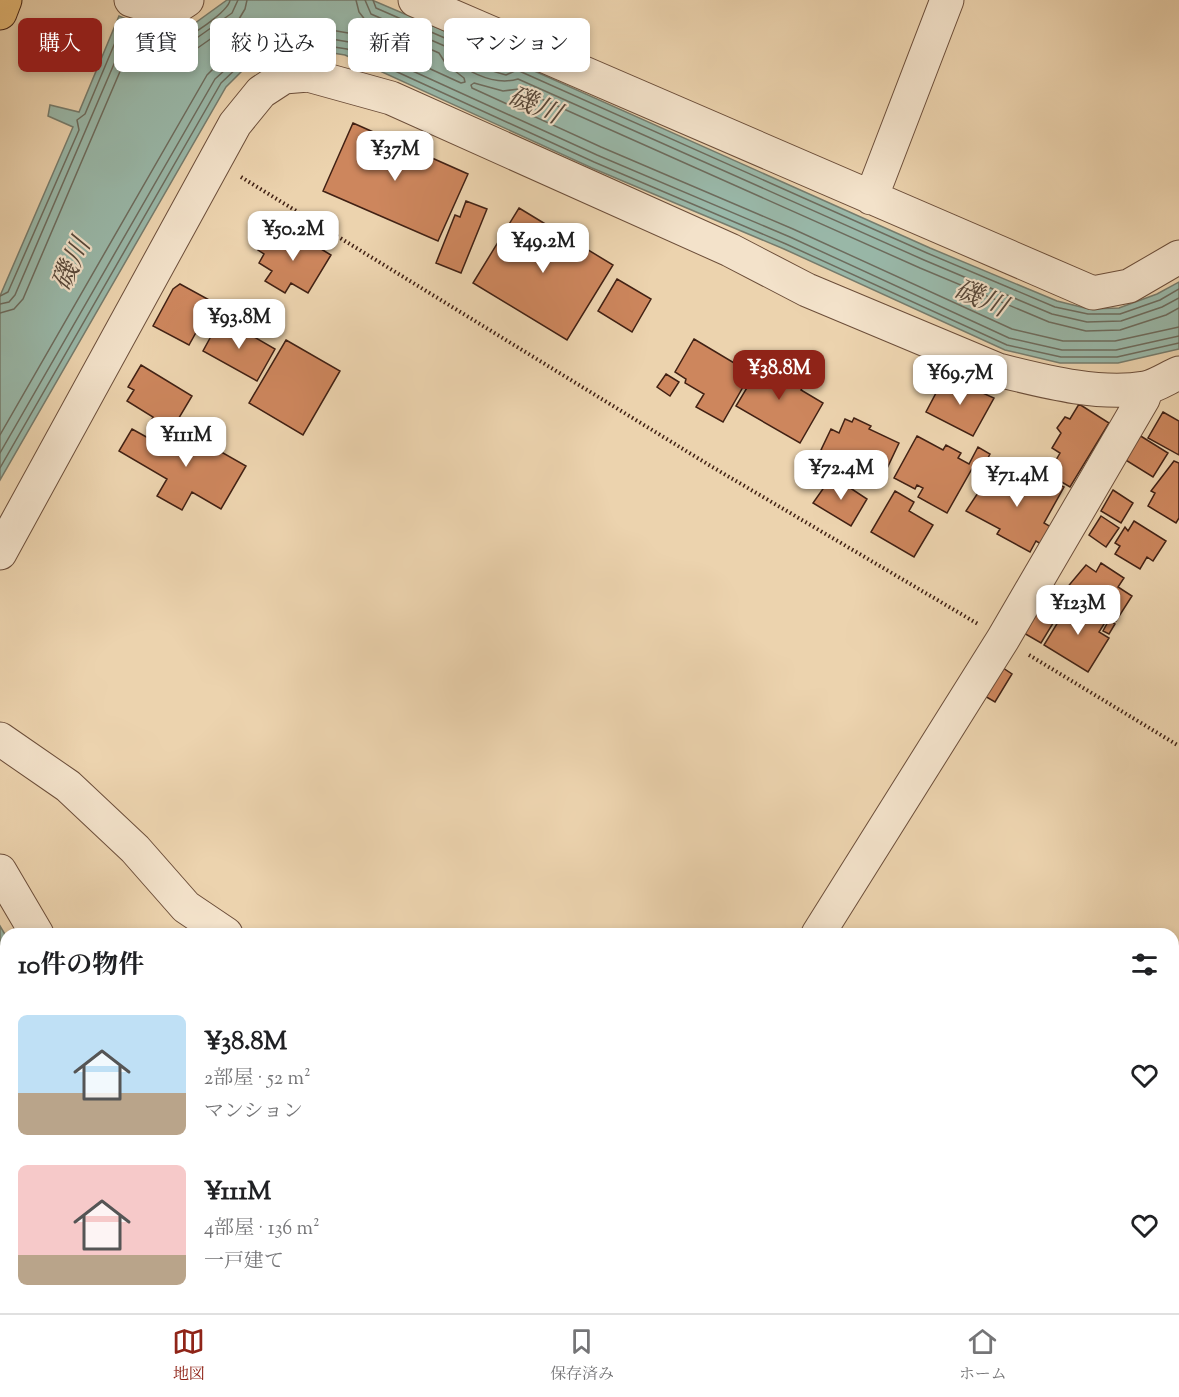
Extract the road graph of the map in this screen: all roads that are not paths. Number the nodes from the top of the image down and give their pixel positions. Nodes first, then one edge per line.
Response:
1 (5, 0) edge
2 (131, 0) edge
3 (187, 0) edge
4 (415, 0) edge
5 (947, 0) edge
6 (0, 13) edge
7 (870, 198) junction
8 (1179, 257) edge
9 (1179, 373) edge
10 (1147, 388) junction
11 (0, 553) edge
12 (0, 739) edge
13 (0, 872) edge
14 (33, 928) edge
15 (217, 928) edge
16 (822, 928) edge

1 - 6 main road
2 - 3 street
4 - 7 street
5 - 7 street
7 - 8 street
9 - 10 street
10 - 11 street
10 - 16 street
12 - 15 street
13 - 14 street

